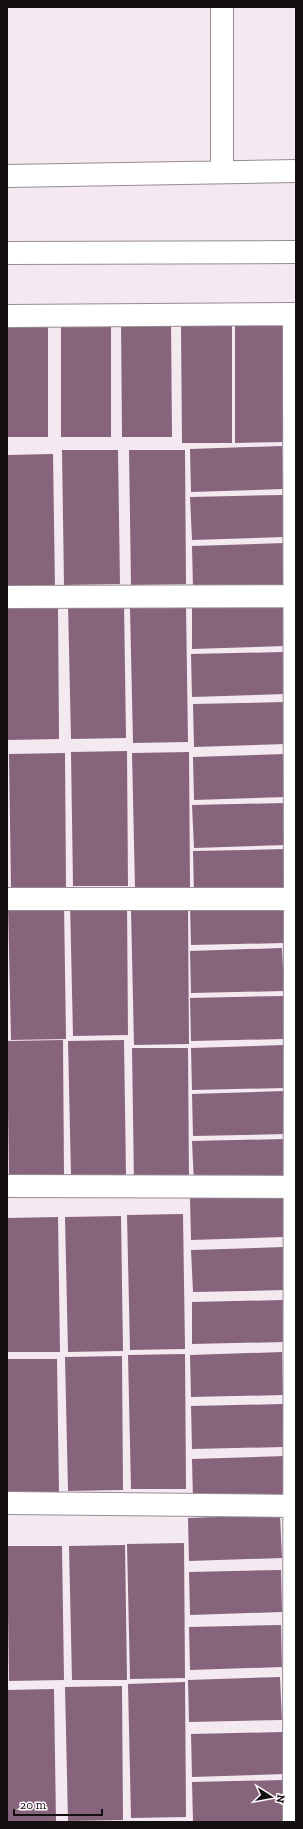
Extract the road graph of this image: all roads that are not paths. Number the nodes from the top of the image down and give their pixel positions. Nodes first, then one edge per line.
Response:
1 (222, 7) edge
2 (222, 171) junction
3 (296, 171) edge
4 (7, 176) edge
5 (296, 252) edge
6 (7, 253) edge
7 (7, 316) edge
8 (294, 596) junction
9 (7, 598) edge
10 (7, 899) edge
11 (296, 899) edge
12 (7, 1186) edge
13 (294, 1187) junction
14 (7, 1503) edge
15 (294, 1506) junction
16 (294, 1822) edge

1 - 2 street
2 - 3 street
2 - 4 street
5 - 6 street
7 - 8 street
8 - 9 street
8 - 11 street
10 - 11 street
11 - 13 street
12 - 13 street
13 - 15 street
14 - 15 street
15 - 16 street

